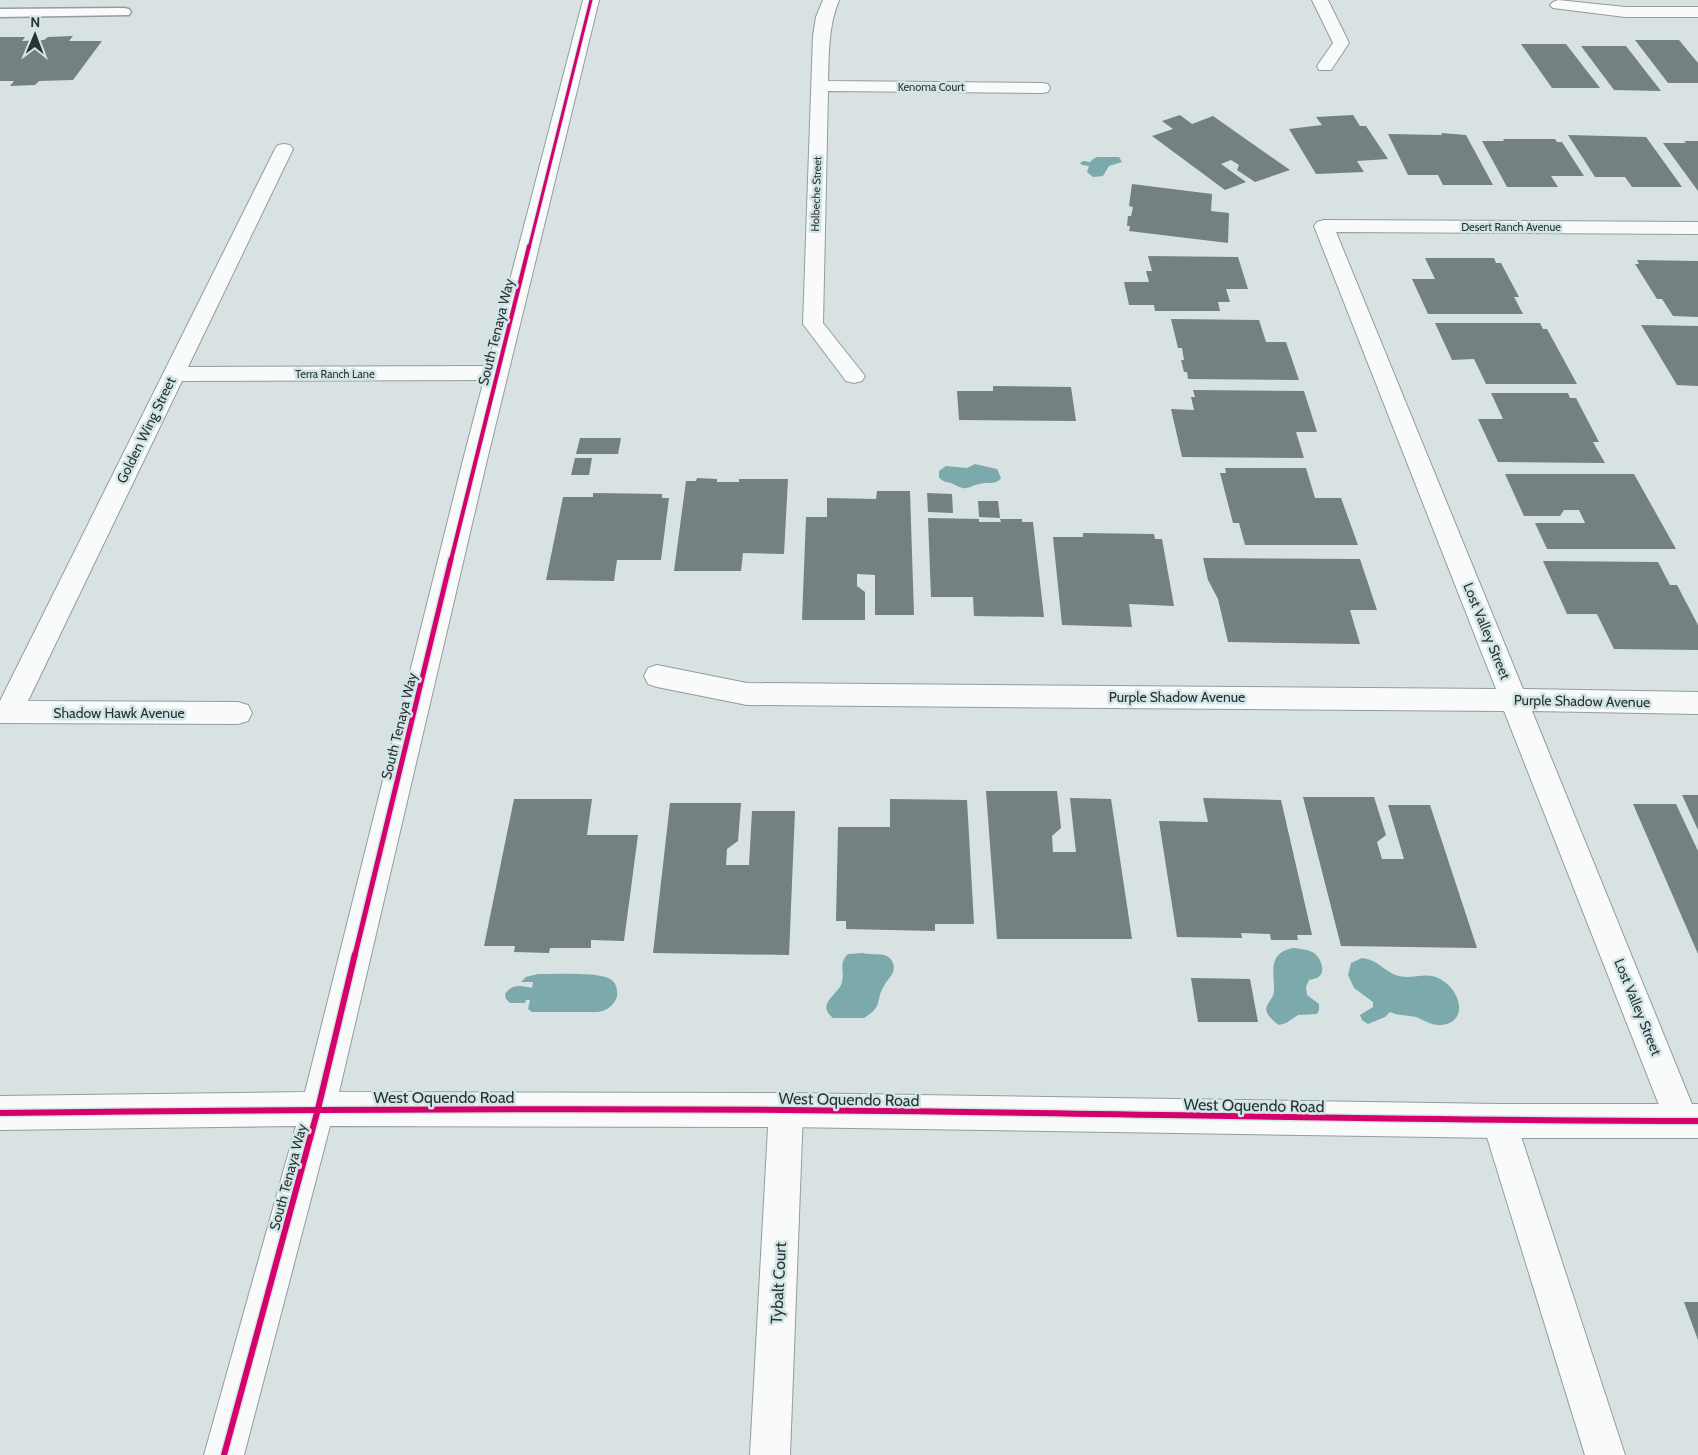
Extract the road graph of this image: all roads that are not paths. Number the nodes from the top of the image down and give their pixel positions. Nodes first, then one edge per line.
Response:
1 (590, 0) edge
2 (831, 0) edge
3 (1320, 0) edge
4 (1558, 5) dead end
5 (124, 12) dead end
6 (1698, 12) edge
7 (0, 13) edge
8 (1325, 66) dead end
9 (820, 86) junction
10 (1042, 88) dead end
11 (284, 149) dead end
12 (1324, 226) joint
13 (1698, 228) edge
14 (497, 373) junction
15 (174, 374) junction
16 (854, 376) dead end
17 (657, 676) dead end
18 (1515, 701) junction
19 (1698, 703) edge
20 (5, 712) edge
21 (238, 713) dead end
22 (318, 1109) junction
23 (786, 1110) junction
24 (0, 1113) edge
25 (1499, 1121) junction
26 (1690, 1121) edge
27 (224, 1455) edge
28 (770, 1455) edge
29 (1605, 1455) edge

1 - 14 street, South Tenaya Way
2 - 9 street, Holbeche Street
3 - 8 street
4 - 6 street
5 - 7 lane
9 - 10 street, Kenoma Court
9 - 16 street, Holbeche Street
11 - 15 street, Golden Wing Street
12 - 13 street, Desert Ranch Avenue
12 - 18 street, Lost Valley Street
14 - 15 street, Terra Ranch Lane
14 - 22 street, South Tenaya Way
15 - 20 street, Golden Wing Street
17 - 18 street, Purple Shadow Avenue
18 - 19 street, Purple Shadow Avenue
18 - 26 street, Lost Valley Street
20 - 21 street, Shadow Hawk Avenue
22 - 23 street, West Oquendo Road
22 - 24 street, West Oquendo Road
22 - 27 street, South Tenaya Way
23 - 25 street, West Oquendo Road
23 - 28 street, Tybalt Court
25 - 26 street, West Oquendo Road
25 - 29 street

